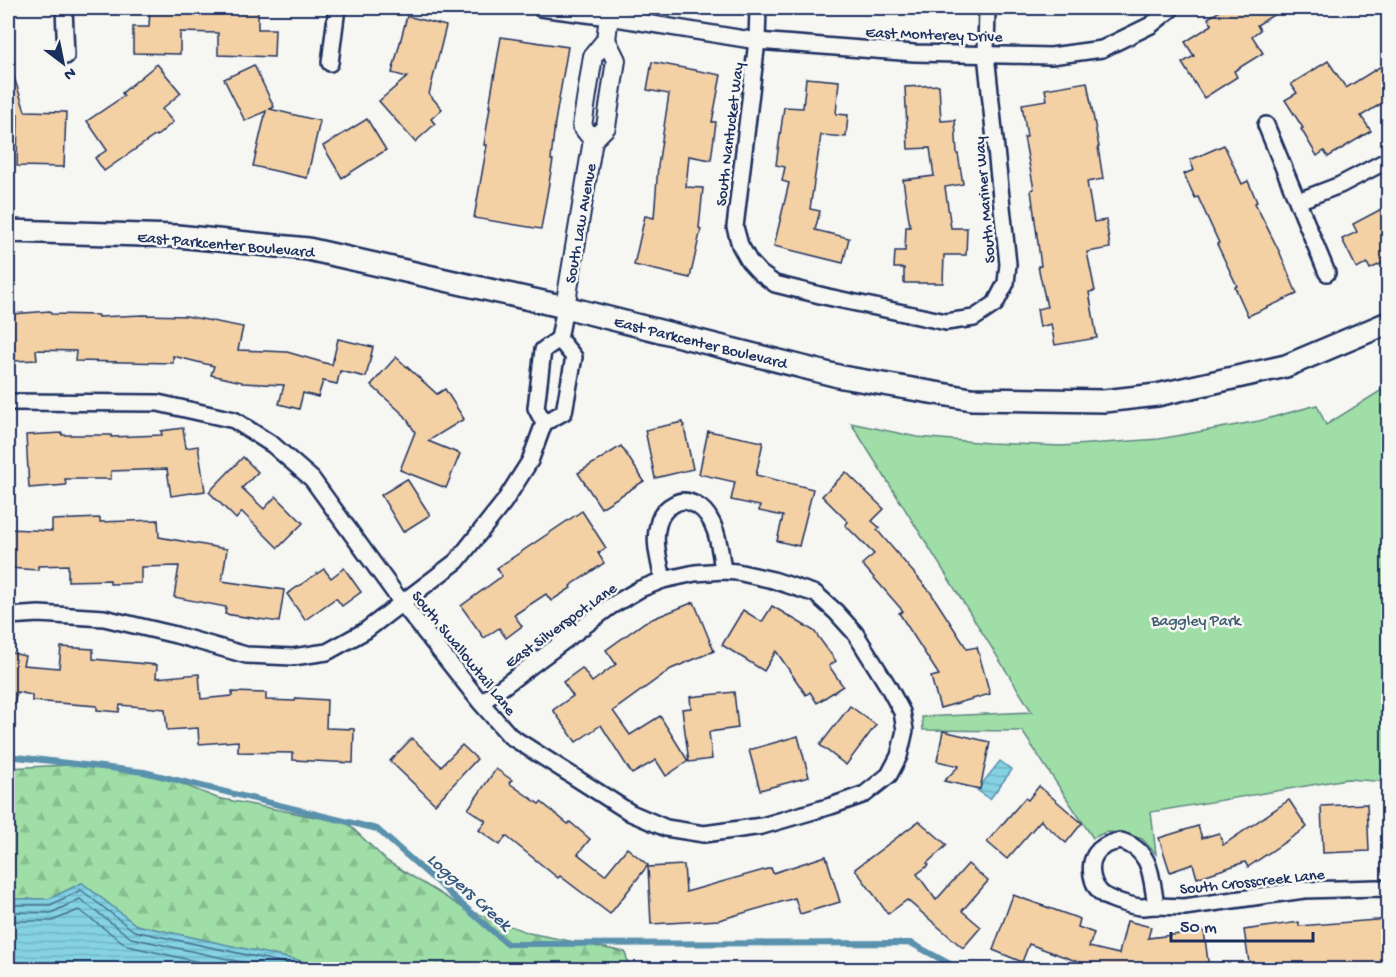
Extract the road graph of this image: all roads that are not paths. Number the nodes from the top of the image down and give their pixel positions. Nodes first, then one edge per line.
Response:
1 (64, 8) edge
2 (337, 8) edge
3 (540, 8) edge
4 (758, 8) edge
5 (987, 8) edge
6 (1172, 8) edge
7 (610, 12) edge
8 (757, 41) junction
9 (986, 54) junction
10 (66, 56) dead end
11 (330, 63) dead end
12 (1266, 125) dead end
13 (1389, 160) edge
14 (1299, 201) junction
15 (8, 231) edge
16 (749, 261) joint
17 (1327, 273) dead end
18 (565, 306) junction
19 (1389, 323) edge
20 (559, 339) junction
21 (8, 402) edge
22 (544, 423) junction
23 (723, 571) junction
24 (663, 580) junction
25 (402, 603) junction
26 (8, 616) edge
27 (481, 703) junction
28 (905, 730) joint
29 (1389, 889) edge
30 (1156, 906) junction

1 - 10 street
2 - 11 street
3 - 7 street, East Monterey Drive
4 - 8 street, South Nantucket Way
5 - 9 street, South Mariner Way
6 - 9 street, East Monterey Drive
7 - 8 street, East Monterey Drive
7 - 18 street, South Law Avenue
8 - 9 street, East Monterey Drive
8 - 16 street, South Nantucket Way
9 - 16 street, South Mariner Way
12 - 14 street
13 - 14 street
14 - 17 street
15 - 18 main road, East Parkcenter Boulevard
18 - 19 main road, East Parkcenter Boulevard
18 - 20 street
20 - 22 street
20 - 22 street
21 - 25 street, South Swallowtail Lane
22 - 25 street
23 - 24 street, East Silverspot Lane
23 - 24 street
23 - 28 street, East Silverspot Lane
24 - 27 street, East Silverspot Lane
25 - 26 street
25 - 27 street, South Swallowtail Lane
27 - 28 street, South Swallowtail Lane
29 - 30 street, South Crosscreek Lane
30 - 30 street, South Crosscreek Lane

